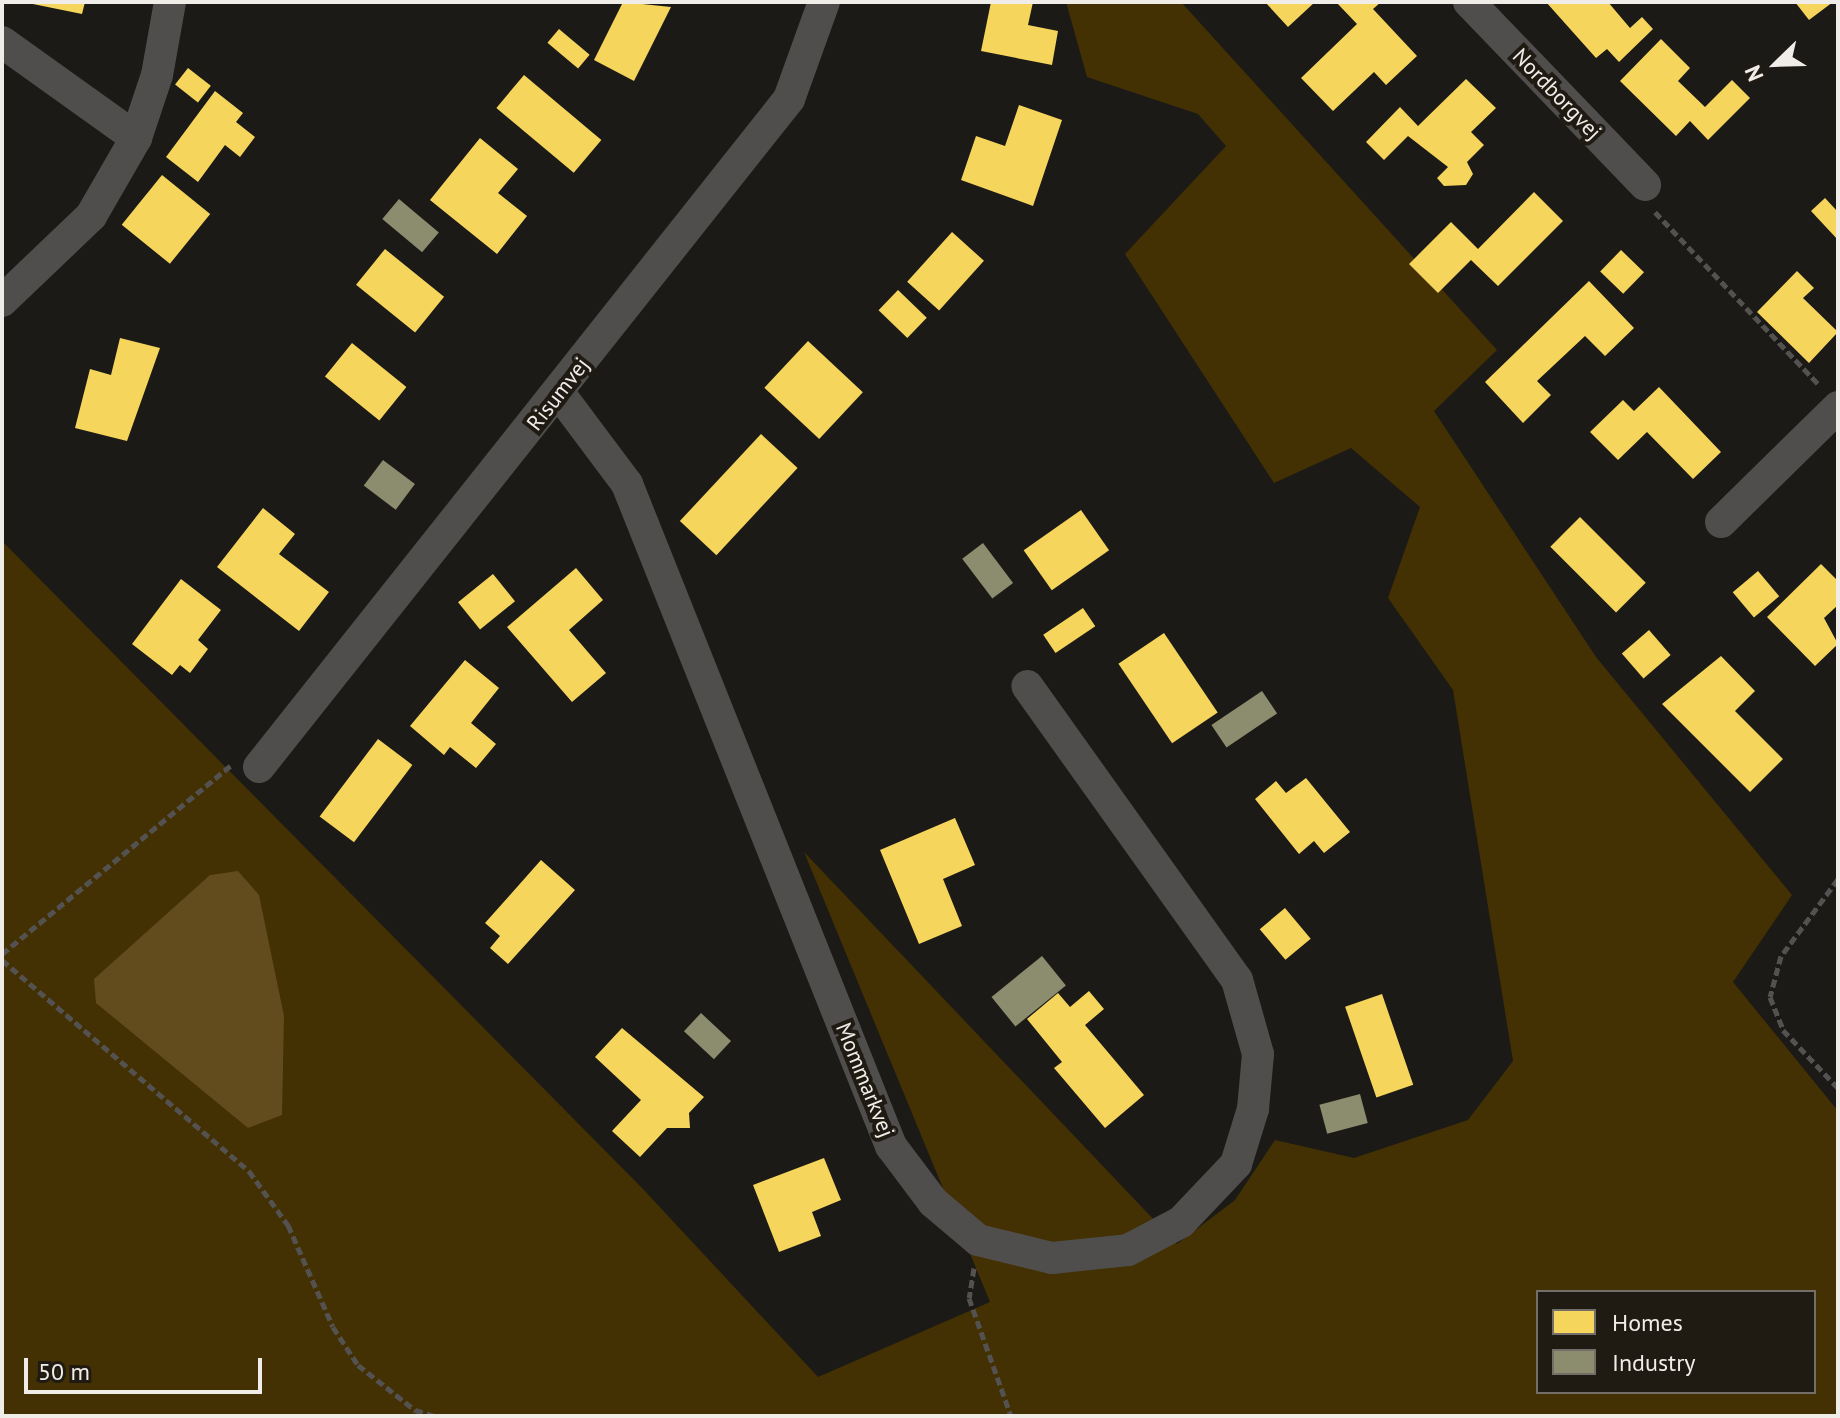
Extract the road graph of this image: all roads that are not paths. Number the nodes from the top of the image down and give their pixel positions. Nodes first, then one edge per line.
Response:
1 (170, 2) edge
2 (824, 2) edge
3 (1469, 2) edge
4 (2, 42) edge
5 (136, 138) junction
6 (1645, 185) road end
7 (2, 301) edge
8 (559, 393) junction
9 (1833, 400) edge
10 (1721, 522) dead end
11 (1027, 686) dead end
12 (259, 767) road end

1 - 5 street
2 - 8 street, Risumvej
3 - 6 street, Nordborgvej
4 - 5 street
5 - 7 street
8 - 11 street, Mommarkvej
8 - 12 street, Risumvej
9 - 10 street

